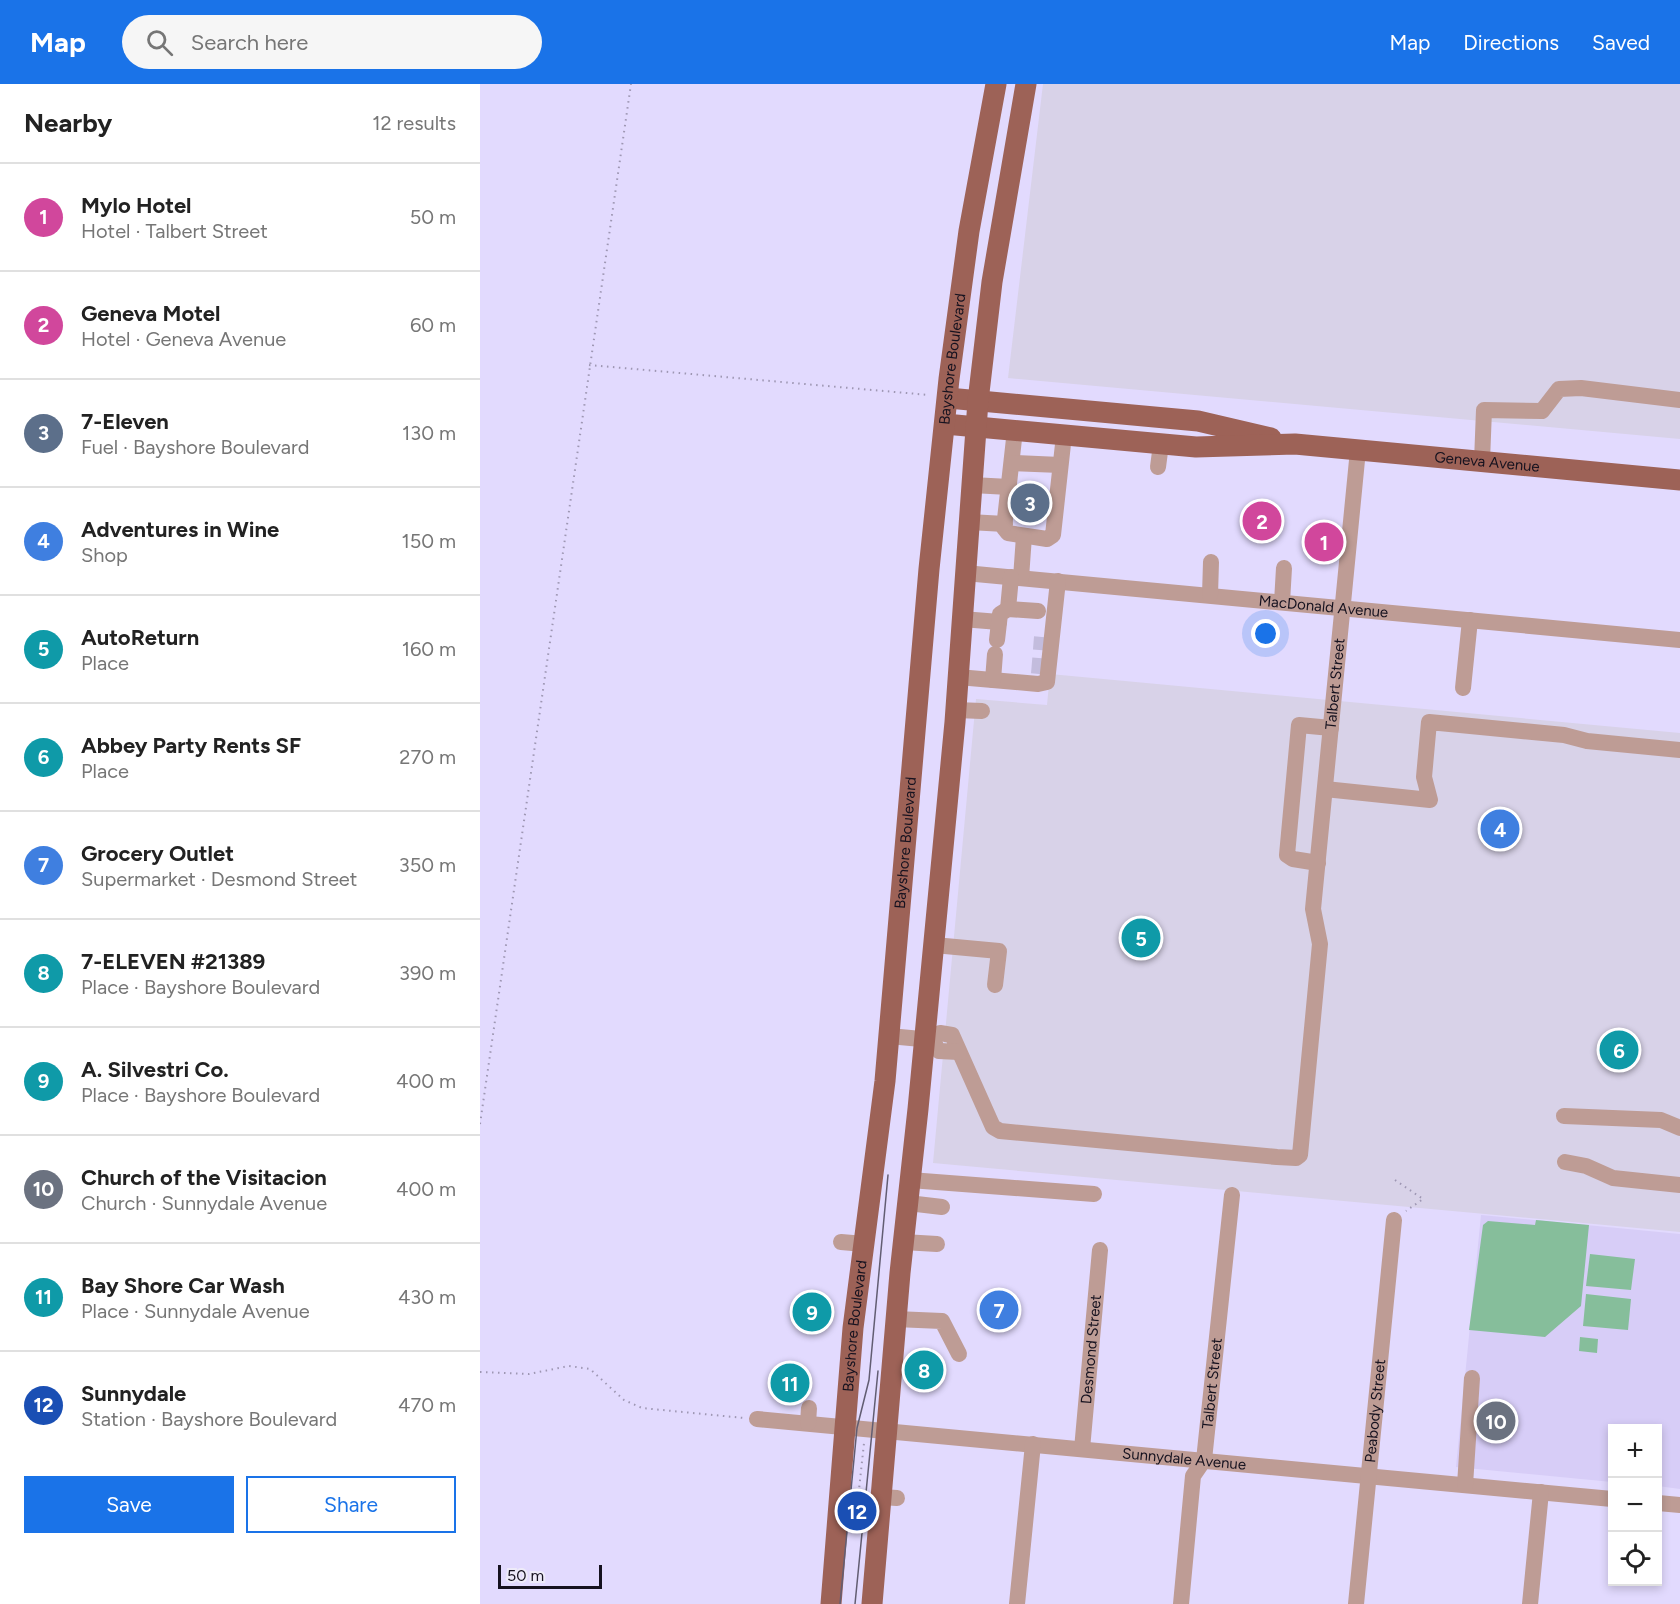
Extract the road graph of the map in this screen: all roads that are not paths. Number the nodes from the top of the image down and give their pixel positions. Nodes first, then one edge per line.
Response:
1 (996, 84) edge
2 (1026, 84) edge
3 (948, 398) junction
4 (978, 400) junction
5 (1680, 400) edge
6 (945, 424) junction
7 (976, 427) junction
8 (1015, 430) junction
9 (1064, 435) junction
10 (1161, 444) junction
11 (1295, 444) junction
12 (1358, 450) junction
13 (1482, 461) junction
14 (1013, 463) junction
15 (1060, 465) junction
16 (1158, 467) dead end
17 (1680, 480) edge
18 (972, 485) junction
19 (1009, 487) junction
20 (969, 522) junction
21 (1005, 524) junction
22 (1024, 536) junction
23 (1211, 562) dead end
24 (1284, 568) dead end
25 (965, 573) junction
26 (1016, 578) junction
27 (1058, 582) junction
28 (1210, 596) junction
29 (1282, 602) junction
30 (1343, 608) junction
31 (1038, 611) dead end
32 (1003, 616) junction
33 (1054, 618) junction
34 (962, 619) junction
35 (1470, 620) junction
36 (1042, 637) tunnel mouth
37 (1680, 640) edge
38 (958, 677) junction
39 (993, 680) junction
40 (1463, 688) dead end
41 (956, 710) junction
42 (982, 711) dead end
43 (1331, 728) junction
44 (1680, 750) edge
45 (1325, 789) junction
46 (1318, 862) junction
47 (934, 945) junction
48 (999, 951) junction
49 (1007, 969) dead end
50 (995, 985) dead end
51 (889, 1036) junction
52 (928, 1040) junction
53 (1564, 1116) dead end
54 (1680, 1128) edge
55 (1565, 1162) dead end
56 (910, 1180) junction
57 (1680, 1185) edge
58 (1094, 1194) dead end
59 (1232, 1196) dead end
60 (908, 1203) junction
61 (942, 1207) dead end
62 (1394, 1220) road end
63 (841, 1242) dead end
64 (903, 1242) junction
65 (937, 1244) dead end
66 (864, 1245) junction
67 (1100, 1250) dead end
68 (896, 1319) junction
69 (959, 1354) dead end
70 (1472, 1378) dead end
71 (757, 1419) road end
72 (846, 1427) junction
73 (887, 1431) junction
74 (1033, 1444) junction
75 (1082, 1449) junction
76 (1204, 1460) junction
77 (1368, 1476) junction
78 (1464, 1485) junction
79 (1541, 1492) junction
80 (1608, 1499) edge
81 (1662, 1503) edge
82 (1680, 1505) edge
83 (831, 1604) edge
84 (872, 1604) edge
85 (1017, 1604) edge
86 (1181, 1604) edge
87 (1356, 1604) edge
88 (1530, 1604) edge

1 - 3 main road, Bayshore Boulevard
2 - 4 main road, Bayshore Boulevard
3 - 4 main road, Geneva Avenue
3 - 6 main road, Bayshore Boulevard
4 - 7 main road, Bayshore Boulevard
4 - 11 main road, Geneva Avenue
5 - 13 street
6 - 7 main road, Geneva Avenue
6 - 51 main road, Bayshore Boulevard
7 - 8 main road, Geneva Avenue
7 - 18 main road, Bayshore Boulevard
8 - 9 main road, Geneva Avenue
8 - 14 street
9 - 10 main road, Geneva Avenue
9 - 15 street
10 - 11 main road, Geneva Avenue
10 - 16 street
11 - 12 main road, Geneva Avenue
12 - 13 main road, Geneva Avenue
12 - 30 street, Talbert Street
13 - 17 main road, Geneva Avenue
14 - 15 street
14 - 19 street
15 - 22 street
18 - 19 street
18 - 20 main road, Bayshore Boulevard
19 - 21 street
20 - 21 street
20 - 25 main road, Bayshore Boulevard
21 - 22 street
22 - 26 street
23 - 28 street
24 - 29 street
25 - 26 street, MacDonald Avenue
25 - 34 main road, Bayshore Boulevard
26 - 27 street, MacDonald Avenue
26 - 32 street
27 - 28 street, MacDonald Avenue
27 - 33 street
28 - 29 street, MacDonald Avenue
29 - 30 street, MacDonald Avenue
30 - 35 street, MacDonald Avenue
30 - 43 street, Talbert Street
31 - 32 street
32 - 34 street
32 - 39 street
33 - 36 street
33 - 39 street
34 - 38 main road, Bayshore Boulevard
35 - 37 street, MacDonald Avenue
35 - 40 street
38 - 39 street
38 - 41 main road, Bayshore Boulevard
41 - 42 street
41 - 47 main road, Bayshore Boulevard
43 - 45 street, Talbert Street
43 - 46 street
44 - 45 street
45 - 46 street, Talbert Street
46 - 52 street, Talbert Street
47 - 48 street
47 - 52 main road, Bayshore Boulevard
48 - 49 street
48 - 50 street
51 - 52 street
51 - 66 main road, Bayshore Boulevard
52 - 56 main road, Bayshore Boulevard
53 - 54 street
55 - 57 street
56 - 58 street
56 - 60 main road, Bayshore Boulevard
59 - 76 street, Talbert Street
60 - 61 street
60 - 64 main road, Bayshore Boulevard
62 - 77 street, Peabody Street
63 - 66 street
64 - 65 street
64 - 68 main road, Bayshore Boulevard
66 - 72 main road, Bayshore Boulevard
67 - 75 street, Desmond Street
68 - 69 street
68 - 73 main road, Bayshore Boulevard
70 - 78 street
71 - 72 street, Sunnydale Avenue
72 - 73 street, Sunnydale Avenue
72 - 83 main road, Bayshore Boulevard
73 - 74 street, Sunnydale Avenue
73 - 84 main road, Bayshore Boulevard
74 - 75 street, Sunnydale Avenue
74 - 85 street
75 - 76 street, Sunnydale Avenue
76 - 77 street, Sunnydale Avenue
76 - 86 street, Talbert Street
77 - 78 street, Sunnydale Avenue
77 - 87 street, Peabody Street
78 - 79 street, Sunnydale Avenue
79 - 80 street, Sunnydale Avenue
79 - 88 street
81 - 82 street

